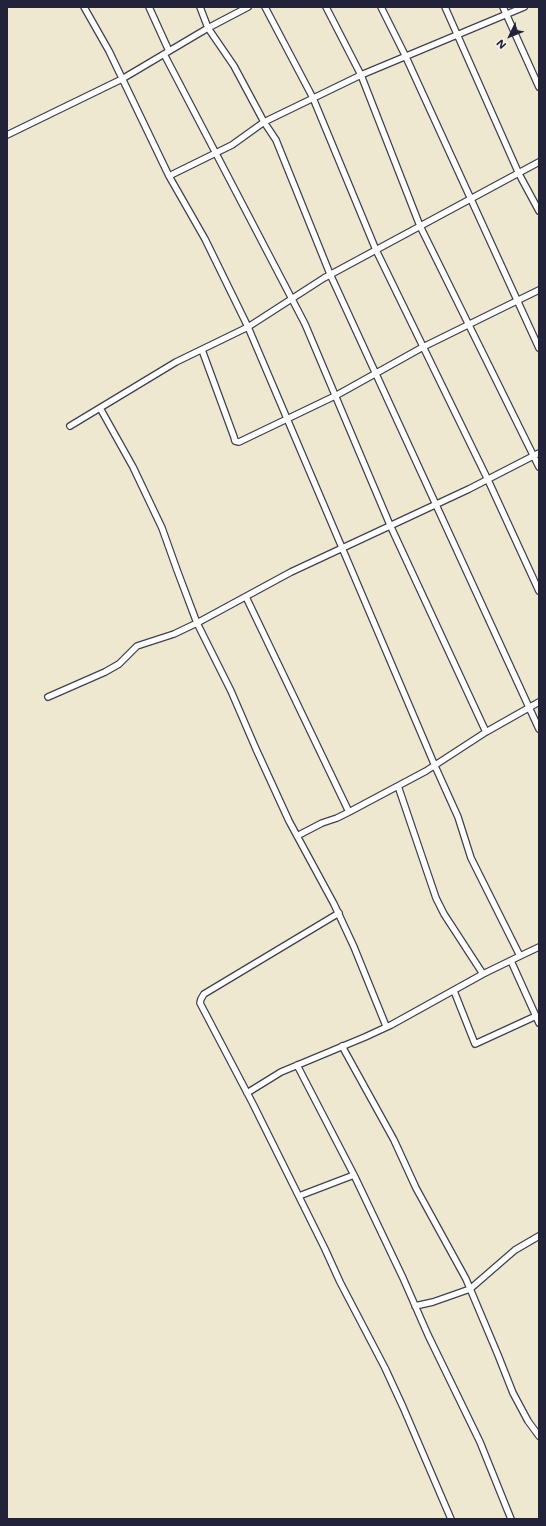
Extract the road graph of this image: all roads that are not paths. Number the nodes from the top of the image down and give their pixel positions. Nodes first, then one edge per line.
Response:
1 (84, 7) edge
2 (149, 7) edge
3 (200, 7) edge
4 (248, 7) edge
5 (265, 7) edge
6 (326, 7) edge
7 (381, 7) edge
8 (445, 7) edge
9 (503, 7) edge
10 (524, 7) edge
11 (506, 14) junction
12 (208, 28) junction
13 (457, 34) junction
14 (167, 53) junction
15 (405, 55) junction
16 (361, 75) junction
17 (122, 78) junction
18 (539, 87) edge
19 (313, 98) junction
20 (264, 122) junction
21 (7, 135) edge
22 (215, 153) junction
23 (539, 162) edge
24 (519, 174) junction
25 (169, 176) junction
26 (471, 198) junction
27 (539, 212) edge
28 (420, 226) junction
29 (376, 250) junction
30 (330, 274) junction
31 (539, 290) edge
32 (292, 298) junction
33 (518, 301) junction
34 (469, 324) junction
35 (248, 328) junction
36 (424, 347) junction
37 (539, 348) edge
38 (202, 350) junction
39 (376, 373) junction
40 (337, 395) junction
41 (100, 408) junction
42 (287, 418) junction
43 (70, 426) dead end
44 (536, 455) edge
45 (539, 467) edge
46 (488, 480) junction
47 (436, 504) junction
48 (390, 525) junction
49 (341, 547) junction
50 (539, 591) edge
51 (246, 597) junction
52 (197, 623) junction
53 (48, 697) dead end
54 (539, 702) edge
55 (529, 707) junction
56 (539, 729) edge
57 (486, 732) junction
58 (435, 766) junction
59 (398, 786) junction
60 (349, 812) junction
61 (297, 836) junction
62 (339, 913) junction
63 (539, 947) edge
64 (520, 956) junction
65 (511, 961) junction
66 (483, 974) junction
67 (454, 991) junction
68 (536, 1016) junction
69 (539, 1023) edge
70 (386, 1026) junction
71 (342, 1046) junction
72 (297, 1065) junction
73 (247, 1093) junction
74 (354, 1175) junction
75 (299, 1196) junction
76 (539, 1236) edge
77 (470, 1289) junction
78 (415, 1306) junction
79 (539, 1436) edge
80 (450, 1519) edge
81 (511, 1519) edge

1 - 17 street
2 - 14 street
3 - 12 street
4 - 12 street
5 - 19 street
6 - 16 street
7 - 15 street
8 - 13 street
9 - 11 street
10 - 11 street
11 - 13 street
11 - 18 street
12 - 14 street
12 - 20 street
13 - 15 street
13 - 24 street
14 - 17 street
14 - 22 street
15 - 16 street
15 - 26 street
16 - 19 street
16 - 28 street
17 - 21 street
17 - 25 street
19 - 20 street
19 - 29 street
20 - 22 street
20 - 30 street
22 - 25 street
22 - 32 street
23 - 24 street
24 - 26 street
24 - 27 street
25 - 35 street
26 - 28 street
26 - 33 street
28 - 29 street
28 - 34 street
29 - 30 street
29 - 36 street
30 - 32 street
30 - 39 street
31 - 33 street
32 - 35 street
32 - 40 street
33 - 34 street
33 - 37 street
34 - 36 street
34 - 44 street
35 - 38 street
35 - 42 street
36 - 39 street
36 - 46 street
38 - 41 street
38 - 42 street
39 - 40 street
39 - 47 street
40 - 42 street
40 - 48 street
41 - 43 street
41 - 52 street
42 - 49 street
44 - 45 street
44 - 46 street
46 - 47 street
46 - 50 street
47 - 48 street
47 - 55 street
48 - 49 street
48 - 57 street
49 - 51 street
49 - 58 street
51 - 52 street
51 - 60 street
52 - 53 street
52 - 61 street
54 - 55 street
55 - 56 street
55 - 57 street
57 - 58 street
58 - 59 street
58 - 64 street
59 - 60 street
59 - 66 street
60 - 61 street
61 - 62 street
62 - 70 street
62 - 73 street
63 - 64 street
64 - 65 street
65 - 66 street
65 - 68 street
66 - 67 street
67 - 68 street
67 - 70 street
68 - 69 street
70 - 71 street
71 - 72 street
71 - 77 street
72 - 73 street
72 - 74 street
73 - 75 street
74 - 75 street
74 - 78 street
75 - 80 street
76 - 77 street
77 - 78 street
77 - 79 street
78 - 81 street

